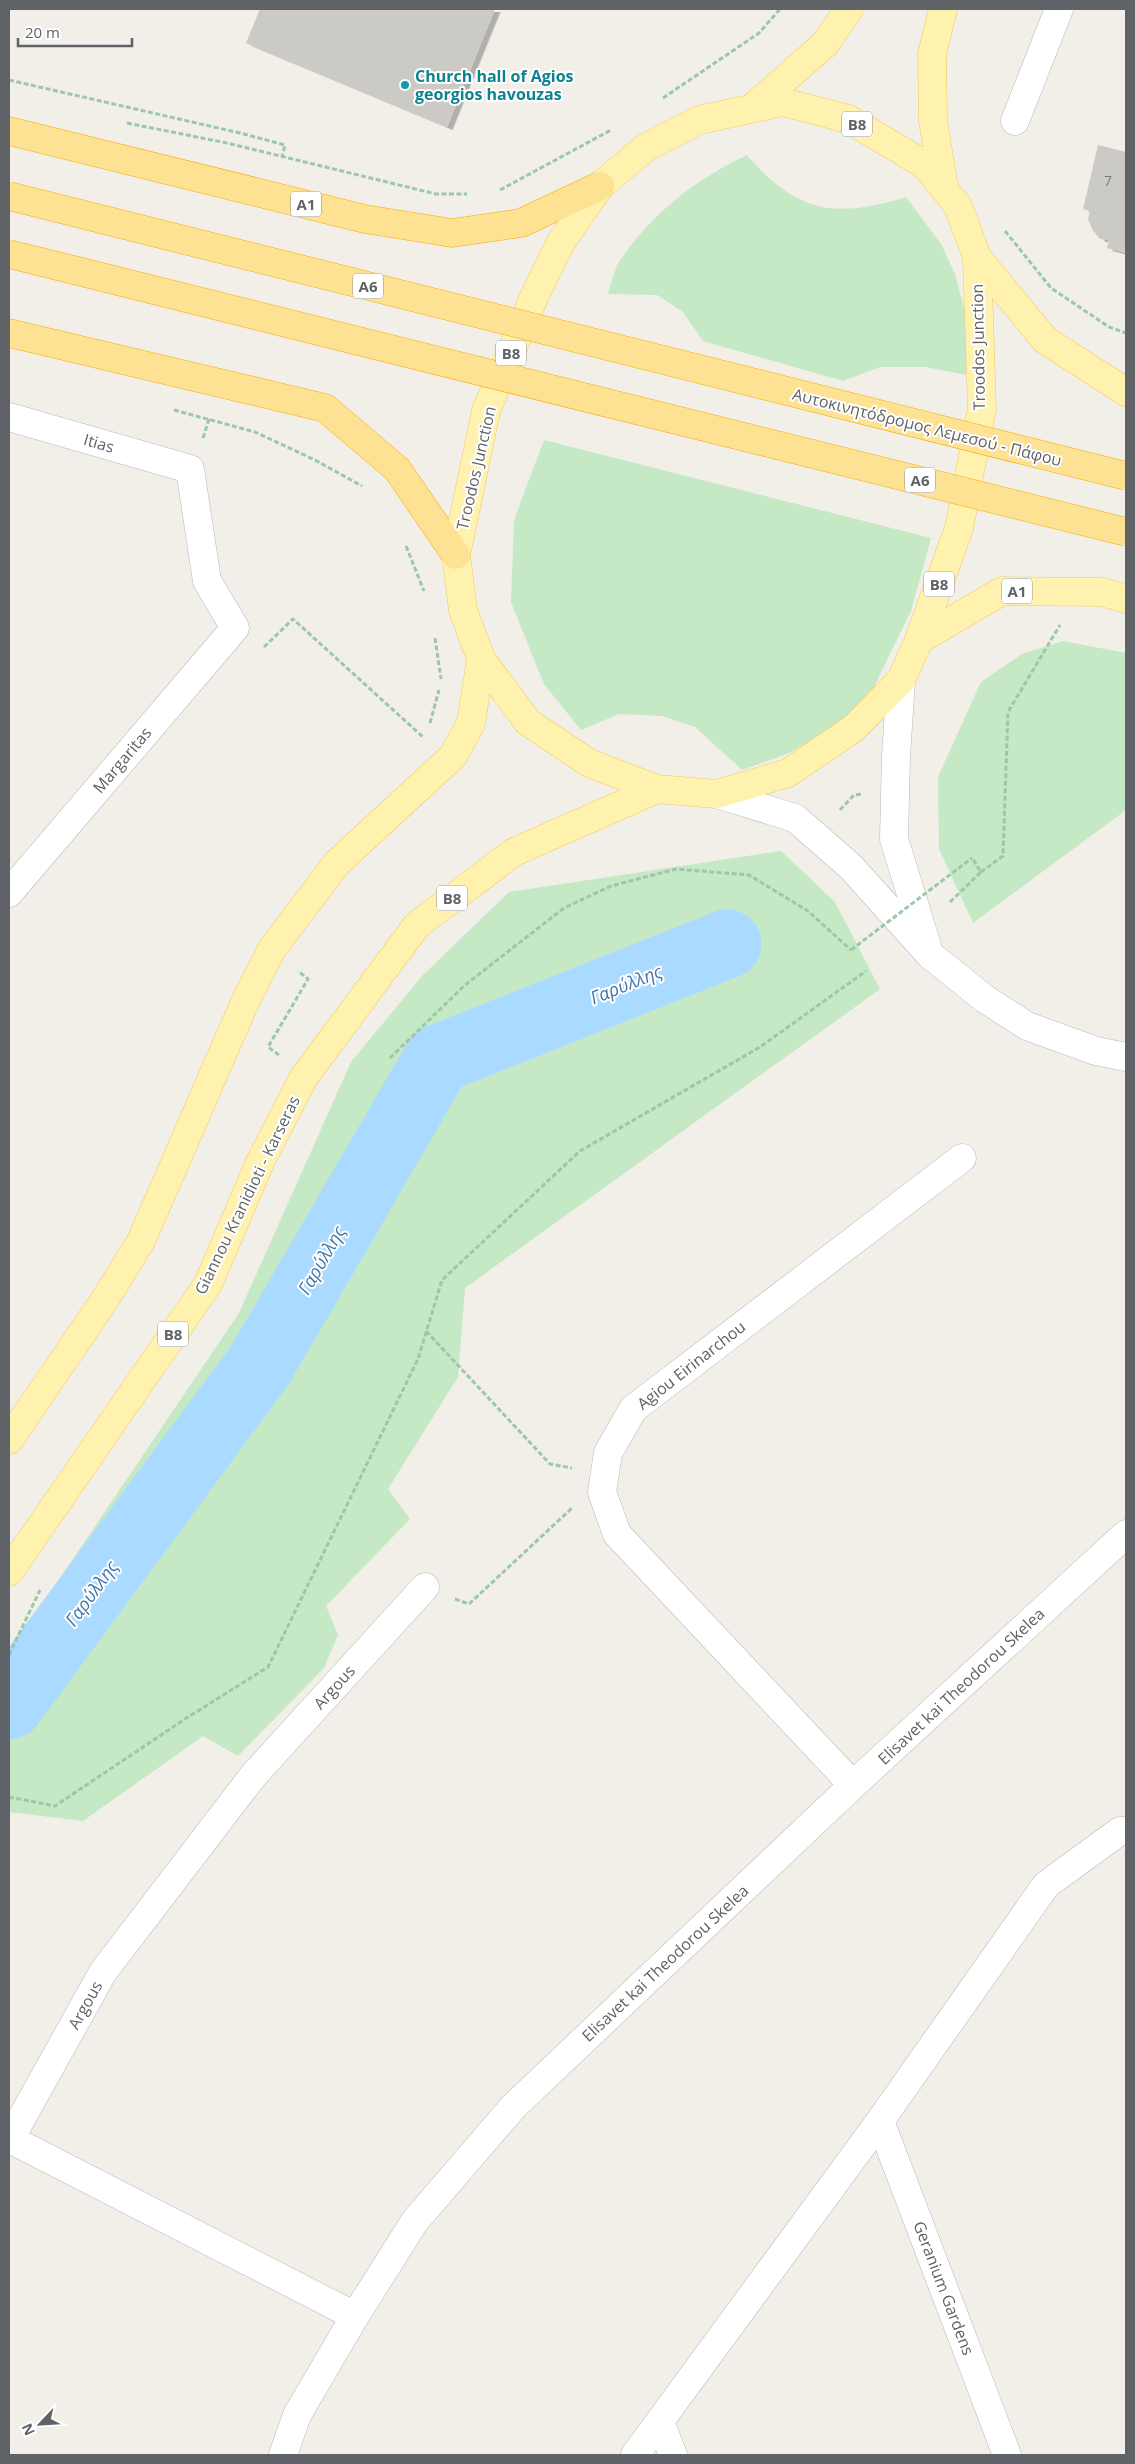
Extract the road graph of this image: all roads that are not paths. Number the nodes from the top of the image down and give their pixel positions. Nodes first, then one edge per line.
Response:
1 (848, 9) edge
2 (943, 9) edge
3 (1059, 9) edge
4 (751, 109) junction
5 (1015, 121) dead end
6 (9, 131) edge
7 (600, 186) junction
8 (944, 188) junction
9 (9, 196) edge
10 (9, 254) edge
11 (976, 257) junction
12 (9, 333) edge
13 (1126, 392) edge
14 (9, 417) edge
15 (1126, 476) edge
16 (1126, 532) edge
17 (456, 555) junction
18 (1126, 599) edge
19 (235, 628) joint
20 (919, 640) junction
21 (481, 659) junction
22 (901, 680) junction
23 (657, 789) junction
24 (717, 794) junction
25 (9, 892) edge
26 (929, 954) junction
27 (1126, 1057) edge
28 (962, 1158) dead end
29 (9, 1440) edge
30 (1126, 1534) edge
31 (9, 1572) edge
32 (425, 1587) dead end
33 (852, 1785) junction
34 (1126, 1831) edge
35 (880, 2122) junction
36 (355, 2316) junction
37 (660, 2422) junction
38 (283, 2455) edge
39 (635, 2455) edge
40 (673, 2455) edge
41 (1007, 2455) edge

1 - 4 main road, B8
2 - 8 main road, B8
3 - 5 street
4 - 7 main road, Troodos Junction / B8
4 - 8 main road, Troodos Junction / B8
6 - 7 highway, A1
7 - 17 main road, Troodos Junction / B8
8 - 11 main road, Troodos Junction / B8
9 - 15 highway, Αυτοκινητόδρομος Λεμεσού - Πάφου / A6, bridge
10 - 16 highway, A6, bridge
11 - 13 main road
11 - 20 main road, Troodos Junction / B8
12 - 17 highway
14 - 19 street, Itias
17 - 21 main road, Troodos Junction / B8
18 - 20 main road, A1
19 - 25 street, Margaritas
20 - 22 main road, Troodos Junction / B8
21 - 23 main road, Troodos Junction / B8
21 - 29 main road, B8
22 - 24 main road, Troodos Junction / B8
22 - 26 street
23 - 24 main road, Troodos Junction / B8
23 - 31 main road, Giannou Kranidioti - Karseras / B8
24 - 26 street
26 - 27 street
28 - 33 street, Agiou Eirinarchou
30 - 33 street, Elisavet kai Theodorou Skelea
32 - 36 street, Argous
33 - 36 street, Elisavet kai Theodorou Skelea
34 - 35 street
35 - 37 street
35 - 41 street, Geranium Gardens
36 - 38 street, Elisavet kai Theodorou Skelea
37 - 39 street
37 - 40 street

